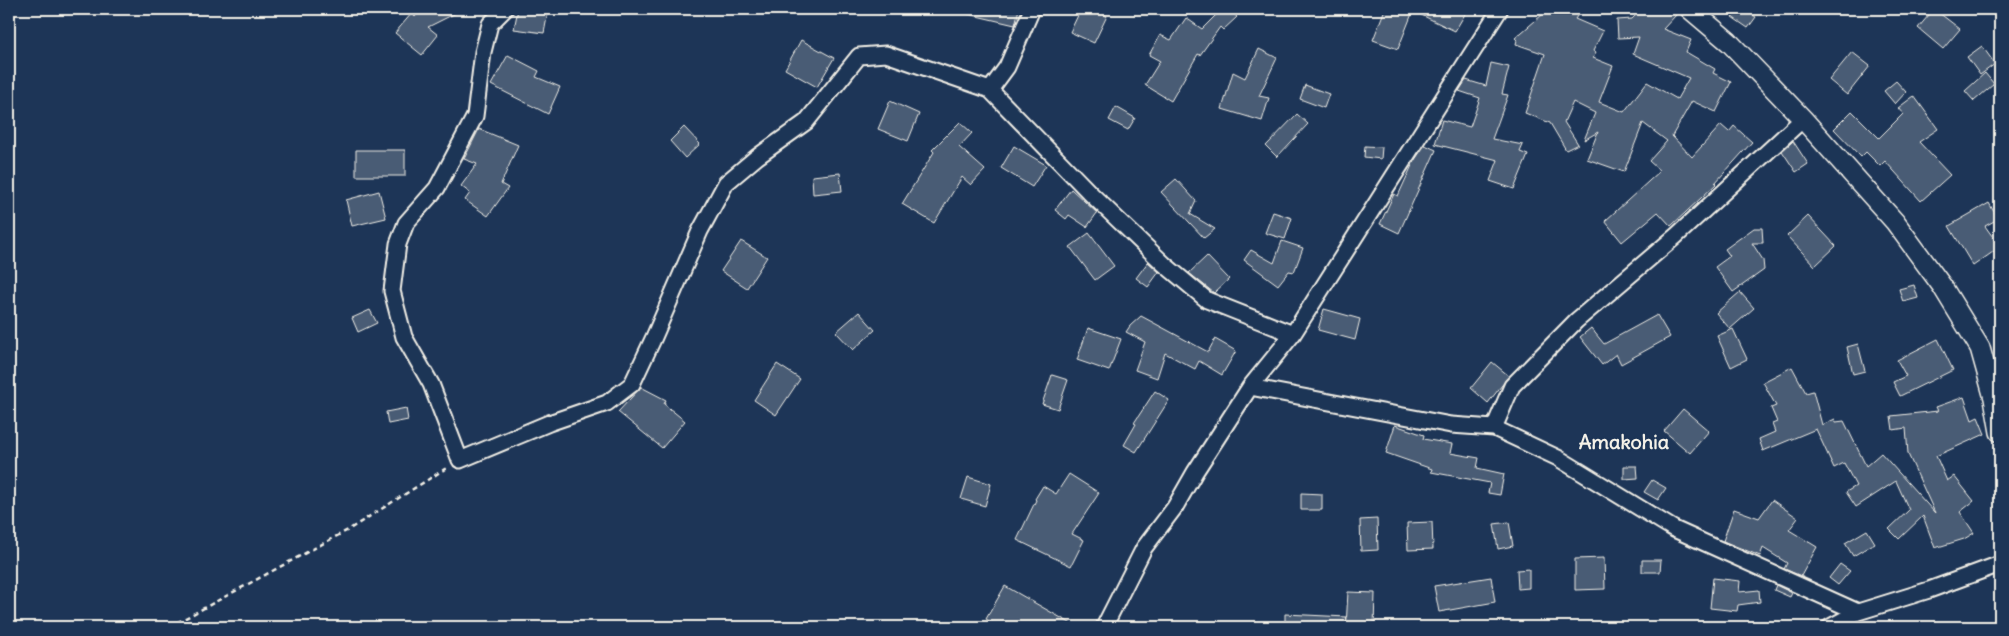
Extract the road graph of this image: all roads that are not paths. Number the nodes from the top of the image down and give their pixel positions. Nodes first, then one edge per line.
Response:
1 (505, 9) edge
2 (1032, 9) edge
3 (1500, 9) edge
4 (1690, 9) edge
5 (990, 90) junction
6 (1803, 119) junction
7 (1293, 334) junction
8 (1250, 387) junction
9 (1997, 396) edge
10 (1494, 428) junction
11 (2000, 432) edge
12 (2000, 564) edge
13 (1858, 612) junction
14 (1104, 627) edge
15 (1830, 627) edge

1 - 5 street
2 - 5 street
3 - 7 street
4 - 6 street
5 - 7 street
6 - 9 street
6 - 10 street
7 - 8 street
8 - 10 street
8 - 14 street
9 - 11 street
10 - 13 street
12 - 13 street
13 - 15 street

